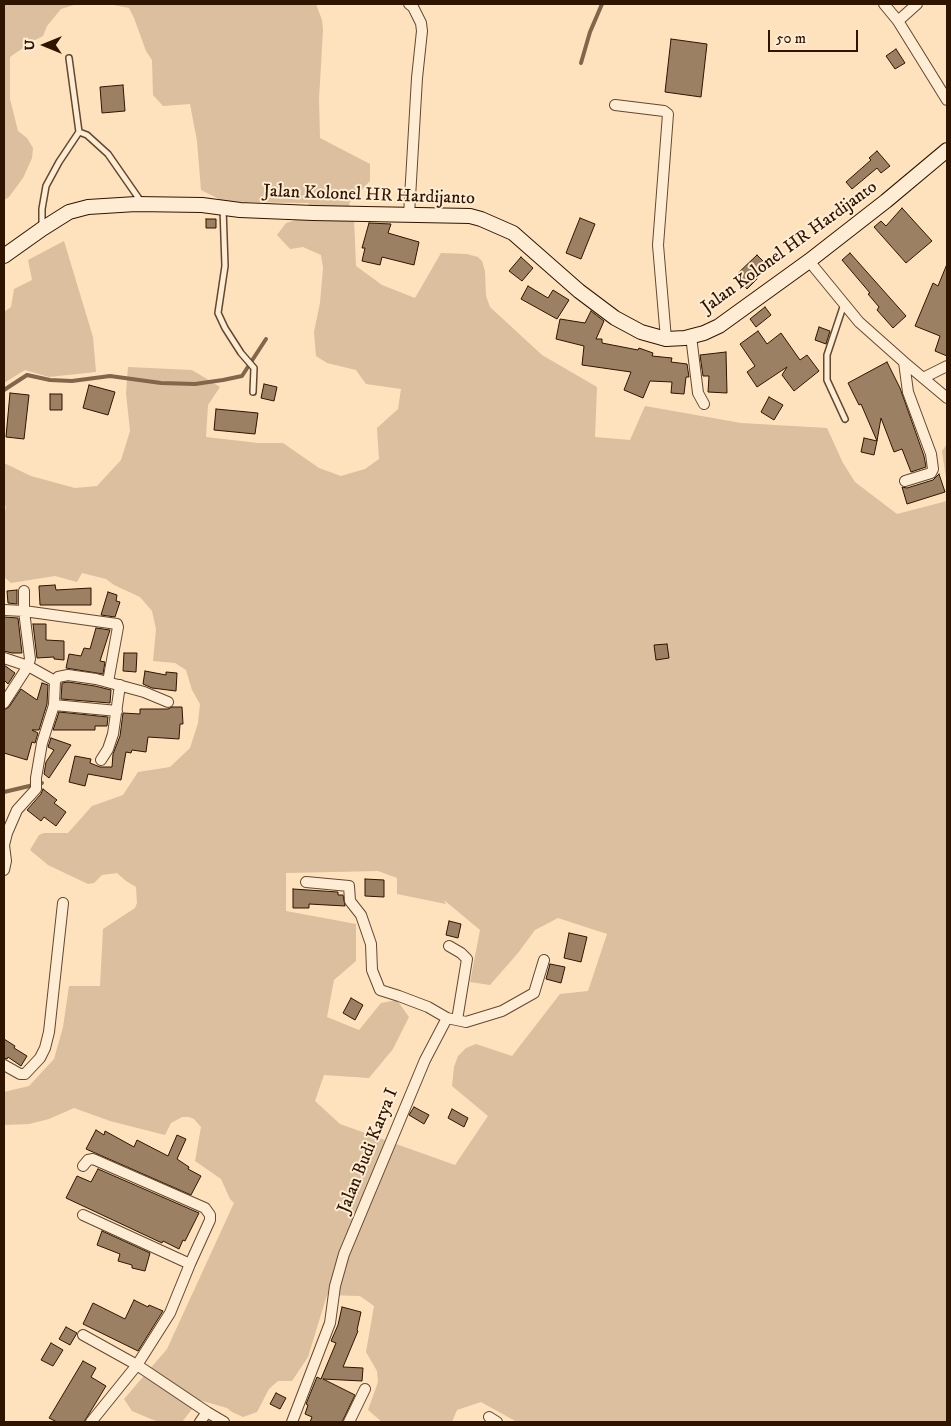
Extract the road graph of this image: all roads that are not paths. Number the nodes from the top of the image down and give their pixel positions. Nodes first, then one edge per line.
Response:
1 (409, 4) edge
2 (884, 4) edge
3 (917, 4) edge
4 (898, 21) junction
5 (70, 58) dead end
6 (947, 100) edge
7 (615, 105) dead end
8 (79, 132) junction
9 (947, 150) edge
10 (143, 204) junction
11 (223, 208) junction
12 (409, 215) junction
13 (42, 229) junction
14 (4, 256) edge
15 (809, 261) junction
16 (844, 304) junction
17 (691, 336) junction
18 (666, 339) junction
19 (904, 362) junction
20 (947, 366) edge
21 (923, 378) junction
22 (253, 392) dead end
23 (947, 398) edge
24 (704, 404) dead end
25 (845, 419) dead end
26 (904, 481) dead end
27 (24, 591) dead end
28 (4, 610) edge
29 (24, 611) junction
30 (4, 658) edge
31 (28, 666) junction
32 (55, 681) junction
33 (108, 682) junction
34 (120, 685) junction
35 (168, 702) dead end
36 (4, 703) edge
37 (54, 705) junction
38 (116, 711) junction
39 (101, 760) dead end
40 (4, 870) edge
41 (306, 882) dead end
42 (62, 903) dead end
43 (448, 946) dead end
44 (544, 960) dead end
45 (452, 1019) junction
46 (4, 1065) edge
47 (83, 1166) dead end
48 (83, 1214) dead end
49 (190, 1264) junction
50 (83, 1335) dead end
51 (137, 1365) junction
52 (365, 1389) dead end
53 (207, 1412) junction
54 (92, 1422) edge
55 (200, 1422) edge
56 (224, 1422) edge
57 (292, 1422) edge
58 (349, 1422) edge

1 - 12 street
2 - 4 street
3 - 4 street
4 - 6 street
5 - 8 lane
7 - 18 street
8 - 10 lane
8 - 13 lane
9 - 15 main road, Jalan Kolonel HR Hardijanto
10 - 11 main road, Jalan Kolonel HR Hardijanto
10 - 13 main road, Jalan Kolonel HR Hardijanto
11 - 12 main road, Jalan Kolonel HR Hardijanto
11 - 22 lane
12 - 18 main road, Jalan Kolonel HR Hardijanto
13 - 14 main road, Jalan Kolonel HR Hardijanto
15 - 16 street
15 - 17 main road, Jalan Kolonel HR Hardijanto
16 - 19 street
16 - 25 lane
17 - 18 main road, Jalan Kolonel HR Hardijanto
17 - 24 street
19 - 21 street
19 - 26 street
20 - 21 street
21 - 23 street
27 - 29 street
28 - 29 street
29 - 31 street
29 - 33 street
30 - 31 street
31 - 32 street
31 - 36 street
32 - 33 street
32 - 37 street
33 - 34 street
34 - 35 street
34 - 38 street
37 - 38 street
37 - 40 street
38 - 39 street
41 - 45 street
42 - 46 street
43 - 45 street, Jalan Budi Karya I
44 - 45 street
45 - 57 street, Jalan Budi Karya I
47 - 49 street
48 - 49 street
49 - 51 street
50 - 51 street
51 - 53 street
51 - 54 street
52 - 58 street
53 - 55 street
53 - 56 street

